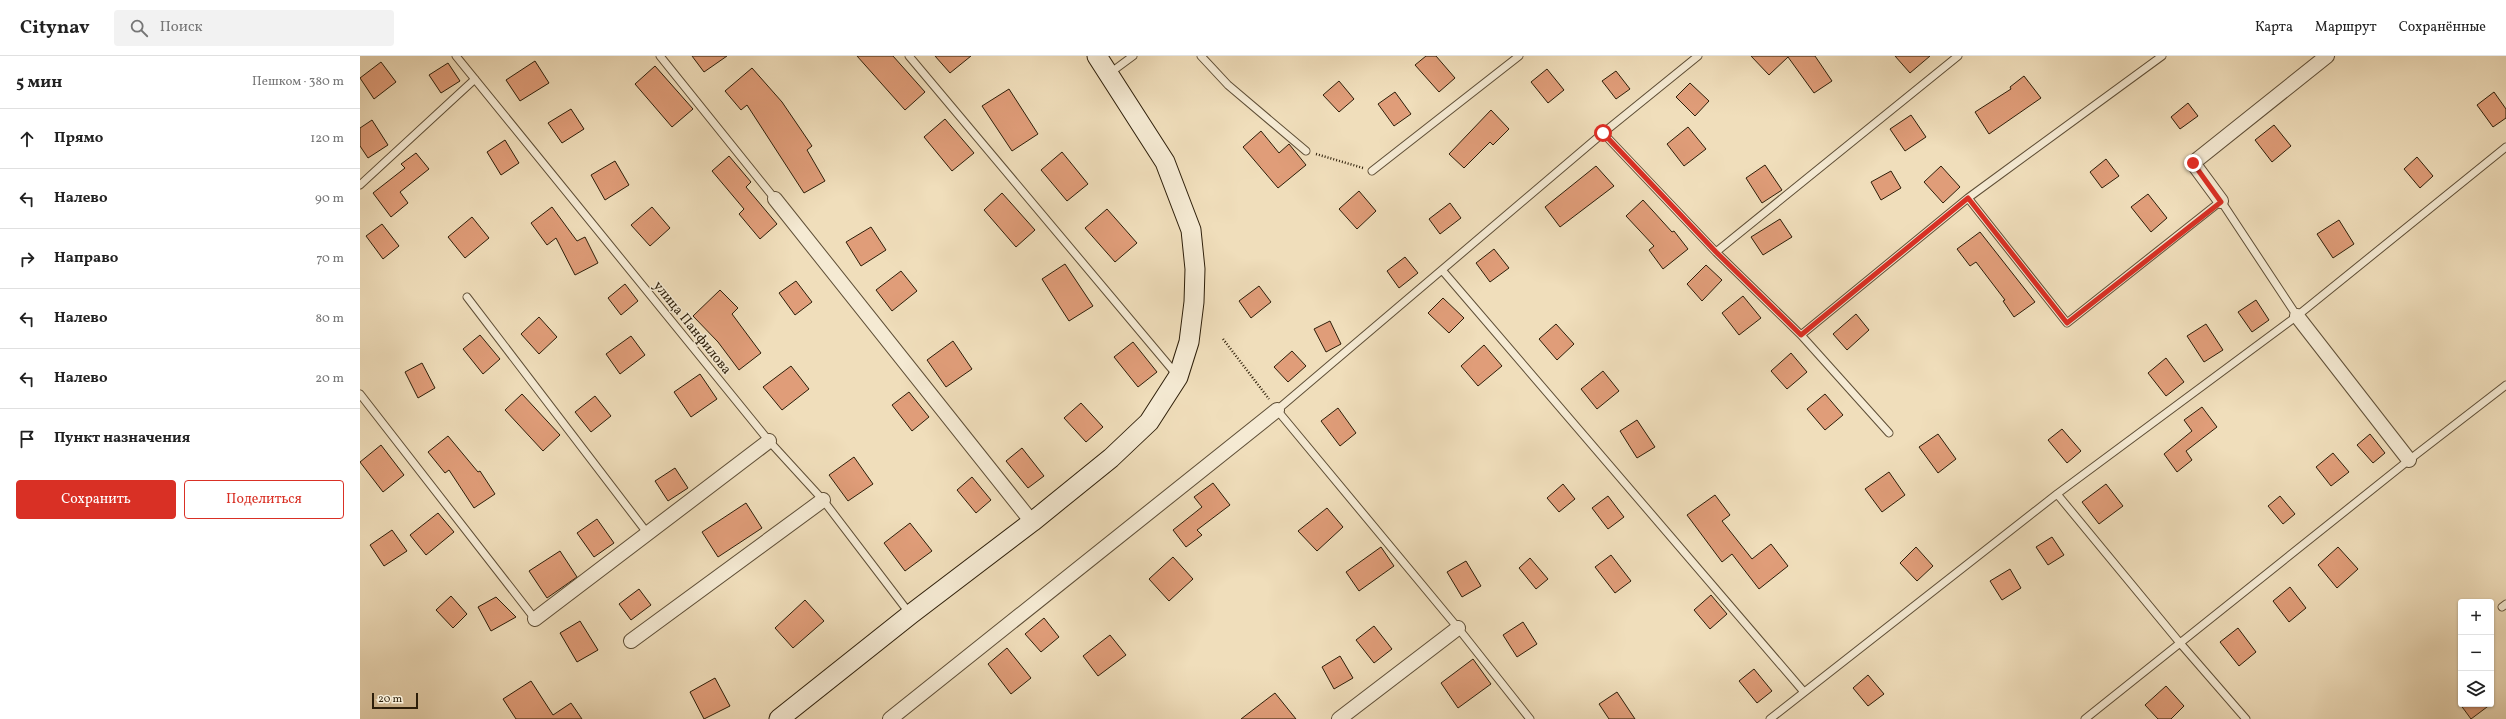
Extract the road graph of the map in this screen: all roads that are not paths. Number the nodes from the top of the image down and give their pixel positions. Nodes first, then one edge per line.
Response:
1 (456, 56) edge
2 (660, 56) edge
3 (909, 56) edge
4 (1097, 56) edge
5 (1133, 56) edge
6 (1201, 56) edge
7 (1519, 56) edge
8 (1698, 56) edge
9 (1958, 56) edge
10 (2162, 56) edge
11 (2327, 56) edge
12 (1110, 73) junction
13 (475, 79) junction
14 (1603, 133) junction
15 (2506, 147) edge
16 (1306, 151) road end
17 (1372, 171) road end
18 (360, 185) edge
19 (1968, 198) junction
20 (775, 199) joint
21 (2221, 202) junction
22 (1716, 252) junction
23 (1442, 270) junction
24 (467, 297) dead end
25 (2297, 316) junction
26 (1801, 335) junction
27 (1178, 377) junction
28 (2506, 385) edge
29 (360, 394) edge
30 (1277, 410) junction
31 (1889, 432) dead end
32 (768, 441) junction
33 (2409, 460) junction
34 (2058, 494) junction
35 (823, 500) junction
36 (1032, 522) junction
37 (648, 534) junction
38 (911, 614) junction
39 (534, 619) joint
40 (1458, 628) junction
41 (631, 641) dead end
42 (2180, 643) junction
43 (1804, 692) junction
44 (780, 719) edge
45 (890, 719) edge
46 (1339, 719) edge
47 (1530, 719) edge
48 (1770, 719) edge
49 (2085, 719) edge
50 (2246, 719) edge

1 - 13 lane, улица Панфилова
2 - 20 lane
3 - 27 lane
4 - 12 main road
5 - 12 lane
6 - 16 lane
7 - 17 lane
8 - 14 lane
9 - 22 lane
10 - 19 lane
11 - 21 street
12 - 27 main road
13 - 18 lane
13 - 32 lane, улица Панфилова
14 - 22 lane
14 - 23 lane
15 - 25 lane
19 - 21 lane
19 - 26 lane
20 - 36 street
21 - 25 lane
22 - 26 lane
23 - 30 lane
23 - 43 lane
24 - 37 lane
25 - 33 street
25 - 34 lane
26 - 31 lane
27 - 36 main road
28 - 33 lane
29 - 39 lane
30 - 40 lane
30 - 45 street
32 - 35 lane, улица Панфилова
32 - 37 street
33 - 42 lane
34 - 42 lane
34 - 43 lane
35 - 38 lane, улица Панфилова
35 - 41 street
36 - 38 main road
37 - 39 street
38 - 44 main road
40 - 46 street
40 - 47 lane
42 - 49 lane
42 - 50 lane
43 - 48 lane

